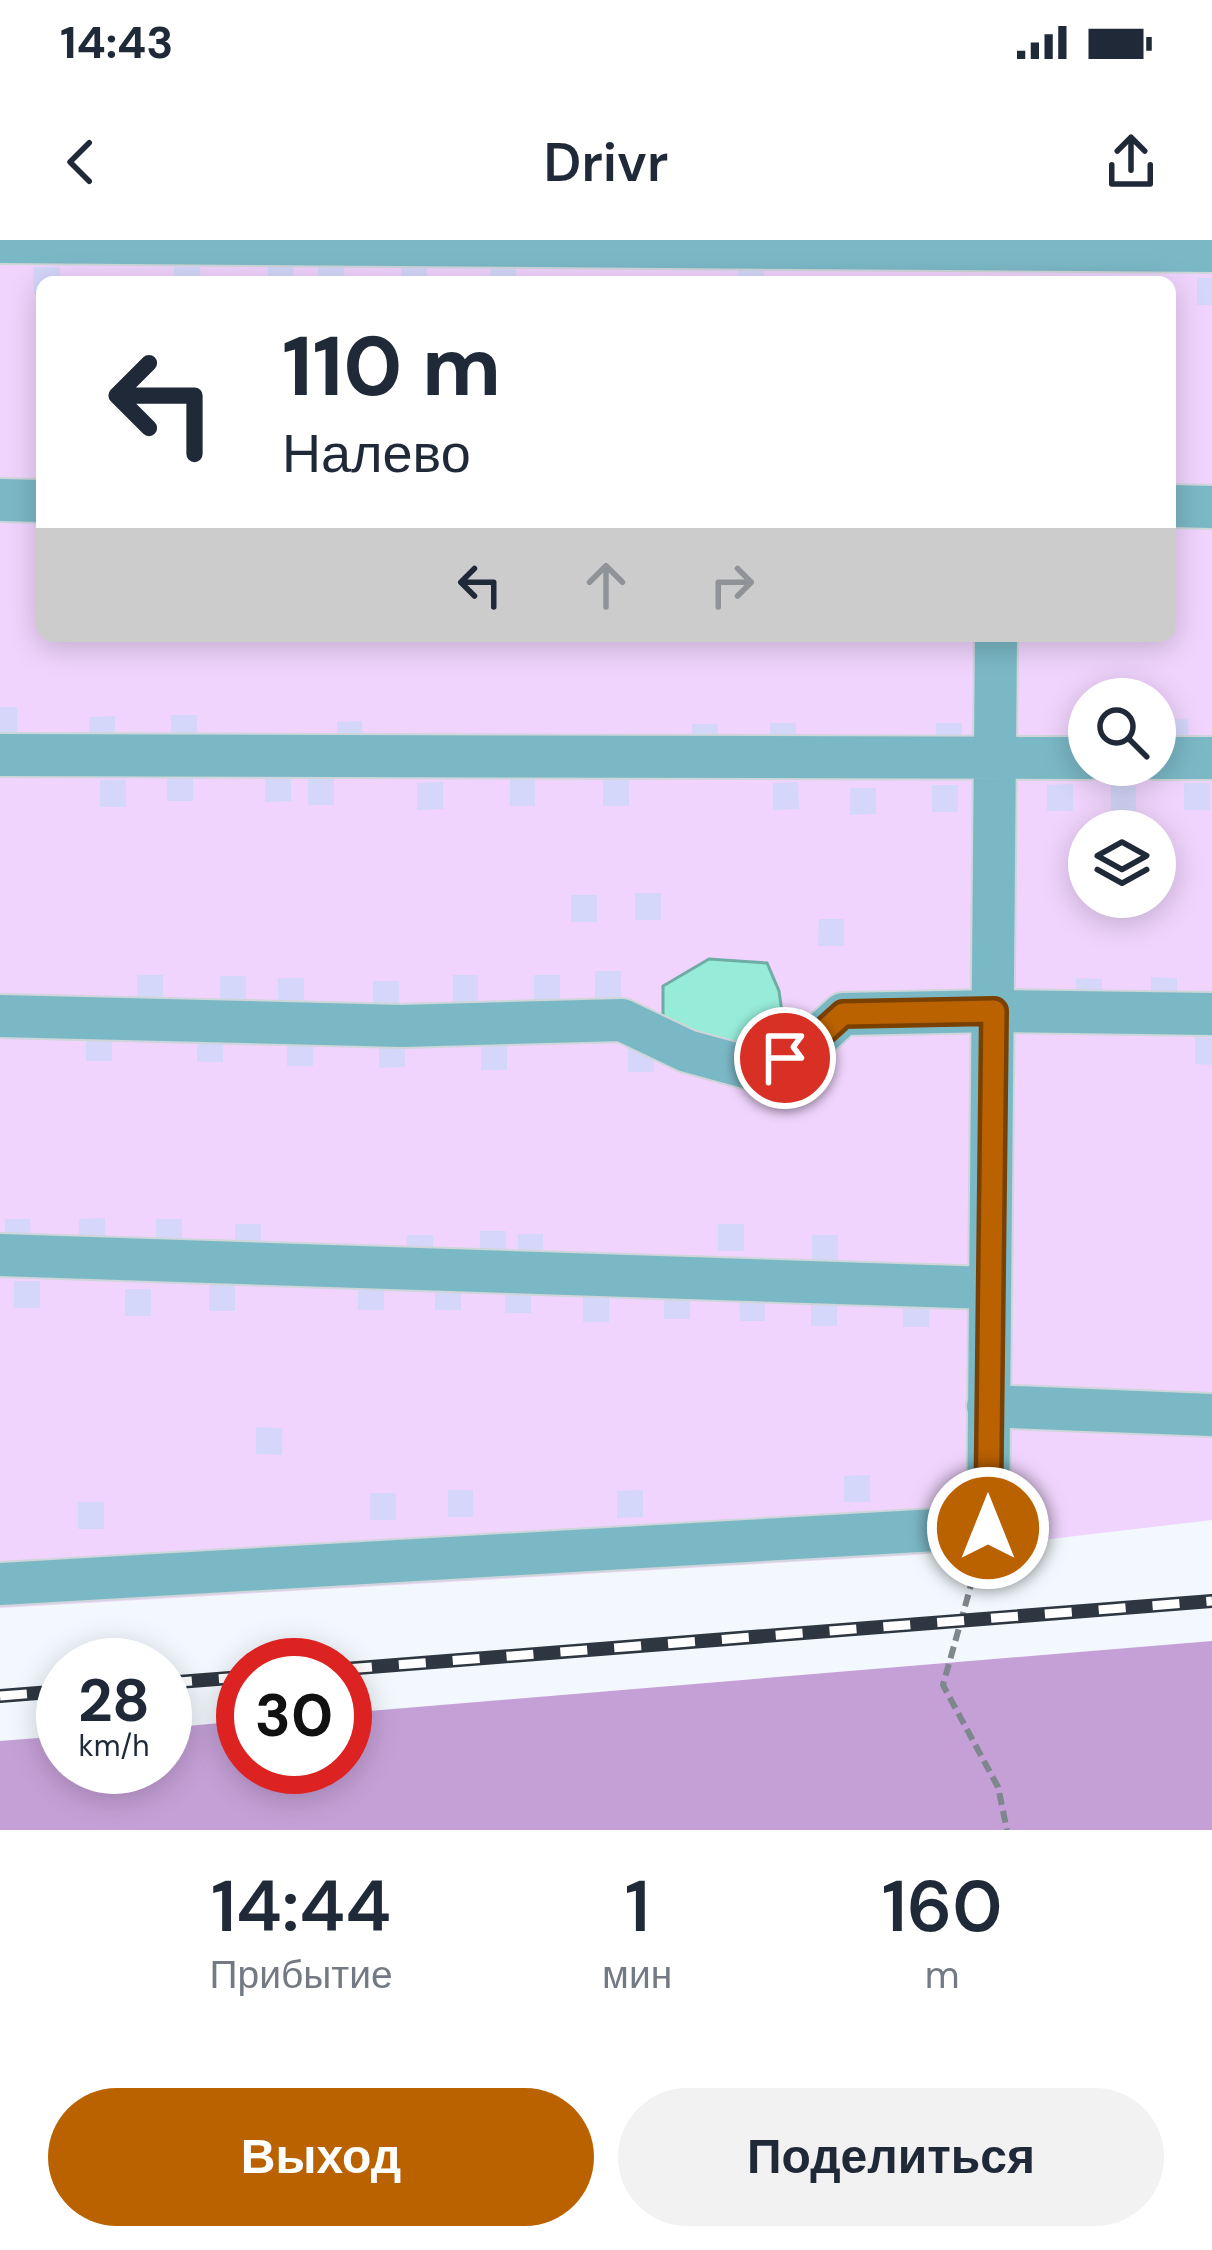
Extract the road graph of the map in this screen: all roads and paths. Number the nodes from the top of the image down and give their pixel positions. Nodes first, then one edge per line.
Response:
1 (0, 242) edge
2 (1212, 251) edge
3 (1000, 258) edge
4 (0, 500) edge
5 (36, 501) edge
6 (1176, 506) edge
7 (1212, 507) edge
8 (996, 642) edge
9 (0, 754) edge
10 (995, 758) junction
11 (1068, 758) edge
12 (1176, 758) edge
13 (1212, 758) edge
14 (994, 1011) junction
15 (1212, 1014) edge
16 (0, 1016) edge
17 (0, 1255) edge
18 (989, 1288) junction
19 (988, 1406) junction
20 (1212, 1415) edge
21 (988, 1528) junction
22 (0, 1584) edge
23 (1007, 1830) edge

1 - 3 street
2 - 3 street
4 - 5 street
6 - 7 street
8 - 10 street
9 - 10 street
10 - 11 street
10 - 14 street
12 - 13 street
14 - 15 street
14 - 16 street
14 - 18 street
17 - 18 street
18 - 19 street
19 - 20 street
19 - 21 street
21 - 22 street
21 - 23 path

